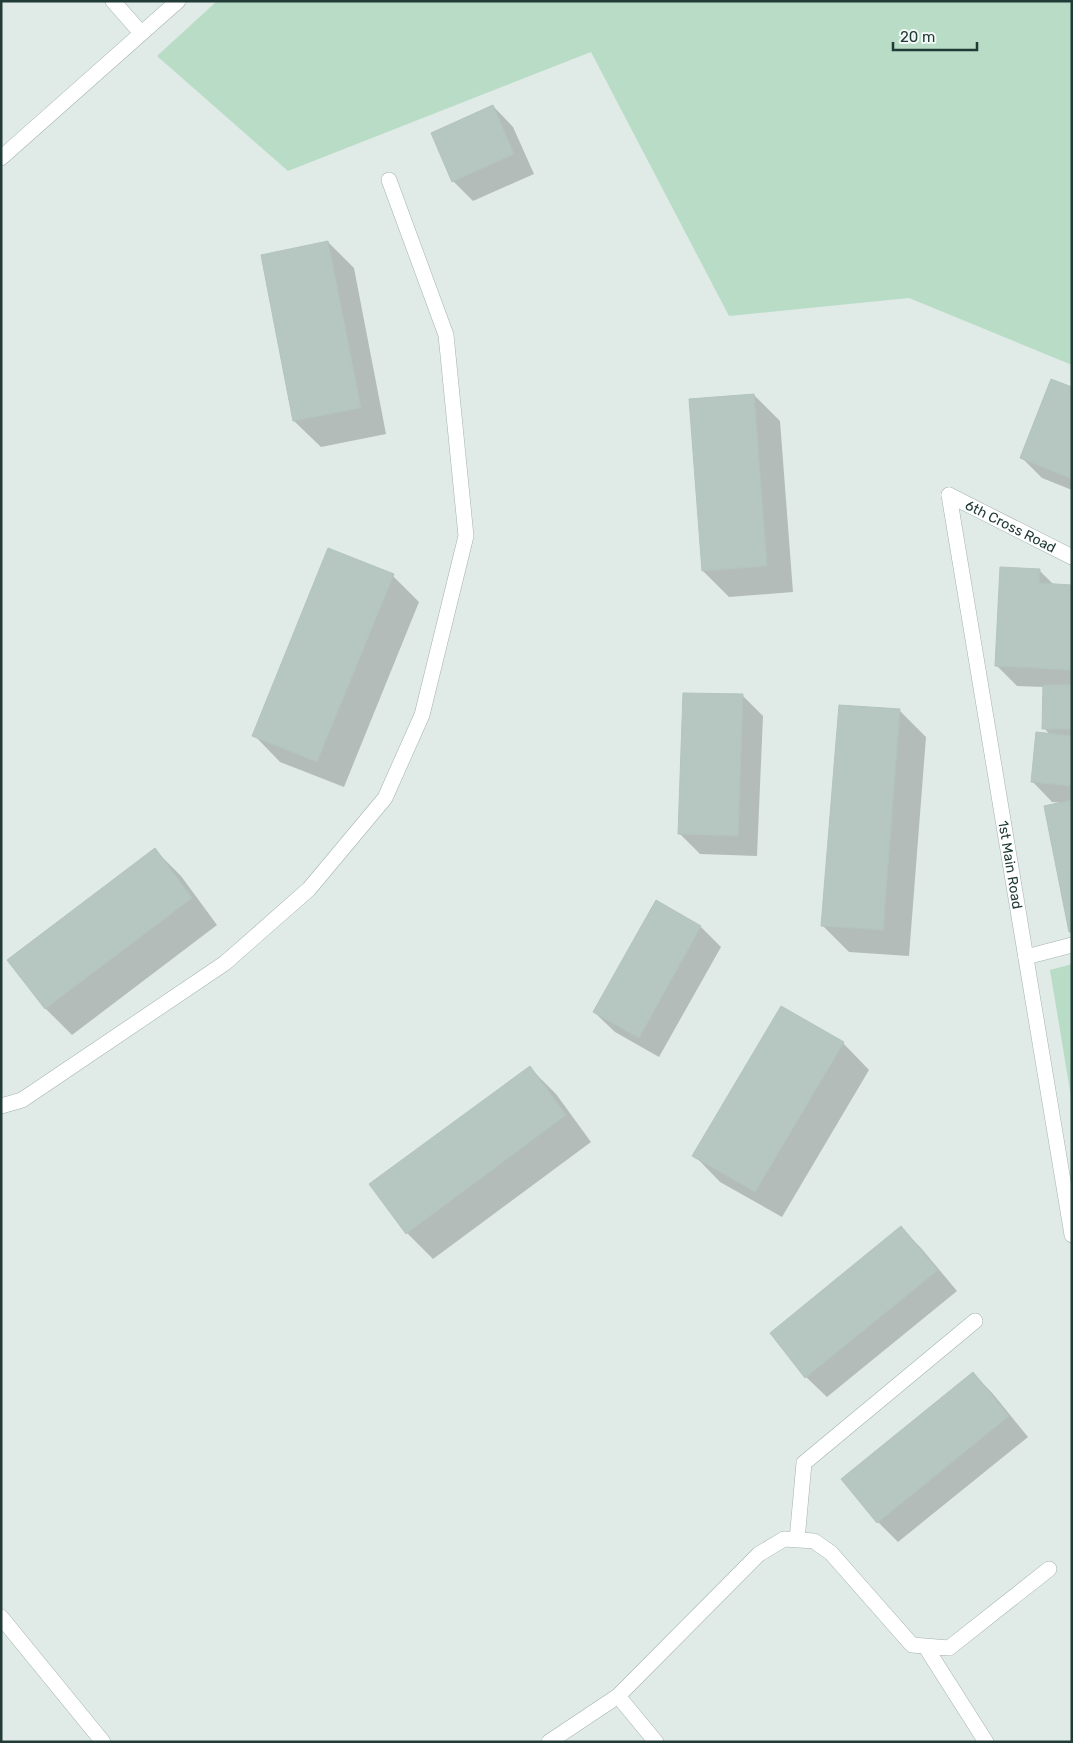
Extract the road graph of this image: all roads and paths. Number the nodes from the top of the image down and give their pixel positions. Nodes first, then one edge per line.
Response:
1 (113, 1) edge
2 (178, 1) edge
3 (141, 33) junction
4 (1, 158) edge
5 (389, 180) dead end
6 (949, 495) joint
7 (1072, 557) edge
8 (1072, 945) edge
9 (1026, 957) junction
10 (1, 1106) edge
11 (1072, 1235) edge
12 (975, 1321) dead end
13 (797, 1540) junction
14 (1049, 1569) dead end
15 (1, 1616) edge
16 (926, 1646) junction
17 (618, 1696) junction
18 (103, 1742) edge
19 (549, 1742) edge
20 (656, 1742) edge
21 (986, 1742) edge

1 - 3 street
2 - 3 street
3 - 4 street
5 - 10 street
6 - 7 street, 6th Cross Road
6 - 9 street, 1st Main Road
8 - 9 street
9 - 11 street, 1st Main Road
12 - 13 street
13 - 16 street
13 - 17 street
14 - 16 street
15 - 18 street
16 - 21 street
17 - 19 street
17 - 20 street

